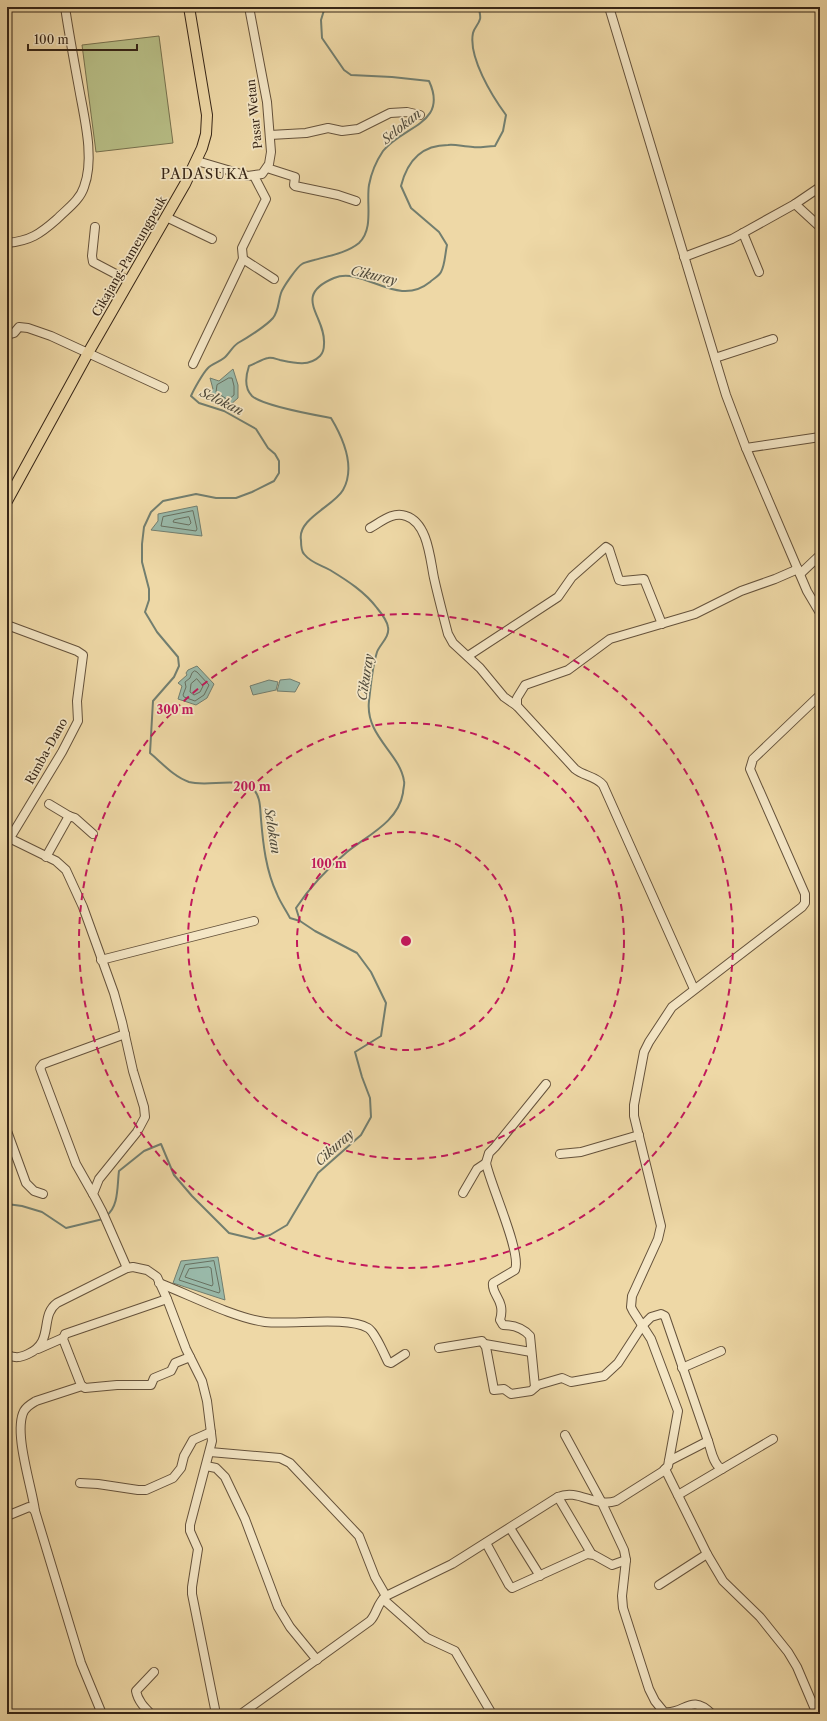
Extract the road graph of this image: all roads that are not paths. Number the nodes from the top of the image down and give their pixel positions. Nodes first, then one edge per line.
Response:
1 (65, 7) edge
2 (189, 7) edge
3 (249, 7) edge
4 (609, 7) edge
5 (420, 115) dead end
6 (270, 135) junction
7 (197, 161) junction
8 (267, 168) junction
9 (254, 176) junction
10 (820, 187) edge
11 (356, 201) dead end
12 (795, 204) junction
13 (166, 217) junction
14 (820, 226) edge
15 (95, 227) dead end
16 (743, 233) junction
17 (212, 239) dead end
18 (7, 243) edge
19 (684, 257) junction
20 (243, 259) junction
21 (758, 272) dead end
22 (274, 279) dead end
23 (129, 281) junction
24 (7, 335) edge
25 (773, 339) dead end
26 (88, 353) junction
27 (715, 358) junction
28 (193, 364) dead end
29 (164, 388) dead end
30 (820, 437) edge
31 (746, 448) junction
32 (7, 501) edge
33 (370, 528) dead end
34 (820, 554) edge
35 (799, 572) junction
36 (820, 613) edge
37 (662, 624) junction
38 (7, 625) edge
39 (468, 656) junction
40 (820, 695) edge
41 (517, 706) junction
42 (49, 804) dead end
43 (69, 816) junction
44 (93, 834) dead end
45 (9, 838) edge
46 (46, 857) junction
47 (254, 921) dead end
48 (100, 960) junction
49 (694, 989) junction
50 (125, 1034) junction
51 (546, 1084) dead end
52 (7, 1131) edge
53 (639, 1135) junction
54 (560, 1154) dead end
55 (486, 1163) junction
56 (463, 1193) dead end
57 (43, 1194) dead end
58 (93, 1194) junction
59 (127, 1268) junction
60 (160, 1283) junction
61 (167, 1299) junction
62 (642, 1326) junction
63 (63, 1338) junction
64 (485, 1344) junction
65 (439, 1348) dead end
66 (38, 1349) junction
67 (721, 1351) dead end
68 (532, 1352) junction
69 (405, 1354) dead end
70 (7, 1355) edge
71 (190, 1357) junction
72 (682, 1368) junction
73 (82, 1386) junction
74 (535, 1387) junction
75 (211, 1432) junction
76 (565, 1435) dead end
77 (774, 1439) dead end
78 (708, 1441) junction
79 (210, 1452) junction
80 (667, 1465) junction
81 (206, 1466) junction
82 (722, 1469) junction
83 (80, 1483) dead end
84 (678, 1495) junction
85 (558, 1497) junction
86 (602, 1504) junction
87 (35, 1511) junction
88 (7, 1516) edge
89 (510, 1528) junction
90 (486, 1543) junction
91 (591, 1554) junction
92 (707, 1554) junction
93 (626, 1560) junction
94 (540, 1576) junction
95 (659, 1585) dead end
96 (385, 1598) junction
97 (317, 1660) junction
98 (154, 1672) dead end
99 (102, 1714) edge
100 (152, 1714) edge
101 (216, 1714) edge
102 (241, 1714) edge
103 (492, 1714) edge
104 (712, 1714) edge
105 (817, 1714) edge

1 - 18 street
2 - 7 main road, Cikajang-Pameungpeuk
3 - 6 street, Pasar Wetan
4 - 19 street
5 - 6 street
6 - 8 street, Pasar Wetan
7 - 9 street
7 - 13 main road, Cikajang-Pameungpeuk
8 - 9 street
8 - 11 street
9 - 20 street
10 - 12 street
12 - 14 street
12 - 16 street
13 - 17 street
13 - 23 main road, Cikajang-Pameungpeuk
15 - 23 street
16 - 19 street
16 - 21 street
19 - 27 street
20 - 22 street
20 - 28 street
23 - 26 main road, Cikajang-Pameungpeuk
24 - 26 street
25 - 27 street
26 - 29 street
26 - 32 main road, Cikajang-Pameungpeuk
27 - 31 street
30 - 31 street
31 - 35 street
33 - 39 street
34 - 35 street
35 - 36 street
35 - 37 street
37 - 39 street
37 - 41 street
38 - 45 street, Rimba-Dano
39 - 41 street
40 - 49 street
41 - 49 street
42 - 43 street
43 - 44 street
43 - 46 street
45 - 46 street
46 - 48 street
47 - 48 street
48 - 50 street
49 - 53 street
50 - 58 street
50 - 58 street
51 - 55 street
52 - 57 street
53 - 54 street
53 - 62 street
55 - 56 street
55 - 68 street
58 - 59 street
59 - 60 street
59 - 66 street
60 - 61 street
60 - 69 street
61 - 63 street
61 - 71 street
62 - 72 street
62 - 74 street
62 - 80 street
63 - 66 street
63 - 73 street
64 - 65 street
64 - 68 street
64 - 74 street
66 - 70 street
67 - 72 street
68 - 74 street
71 - 73 street
71 - 75 street
72 - 78 street
73 - 87 street
75 - 79 street
75 - 83 street
76 - 86 street
77 - 82 street
78 - 80 street
78 - 82 street
79 - 81 street
79 - 96 street
80 - 84 street
80 - 86 street
81 - 97 street
81 - 101 street
82 - 84 street
84 - 92 street
85 - 86 street
85 - 89 street
85 - 91 street
86 - 93 street
87 - 88 street
87 - 99 street
89 - 90 street
89 - 94 street
90 - 94 street
90 - 96 street
91 - 93 street
91 - 94 street
92 - 95 street
92 - 105 street
93 - 104 street
96 - 97 street
96 - 103 street
97 - 102 street
98 - 100 street

